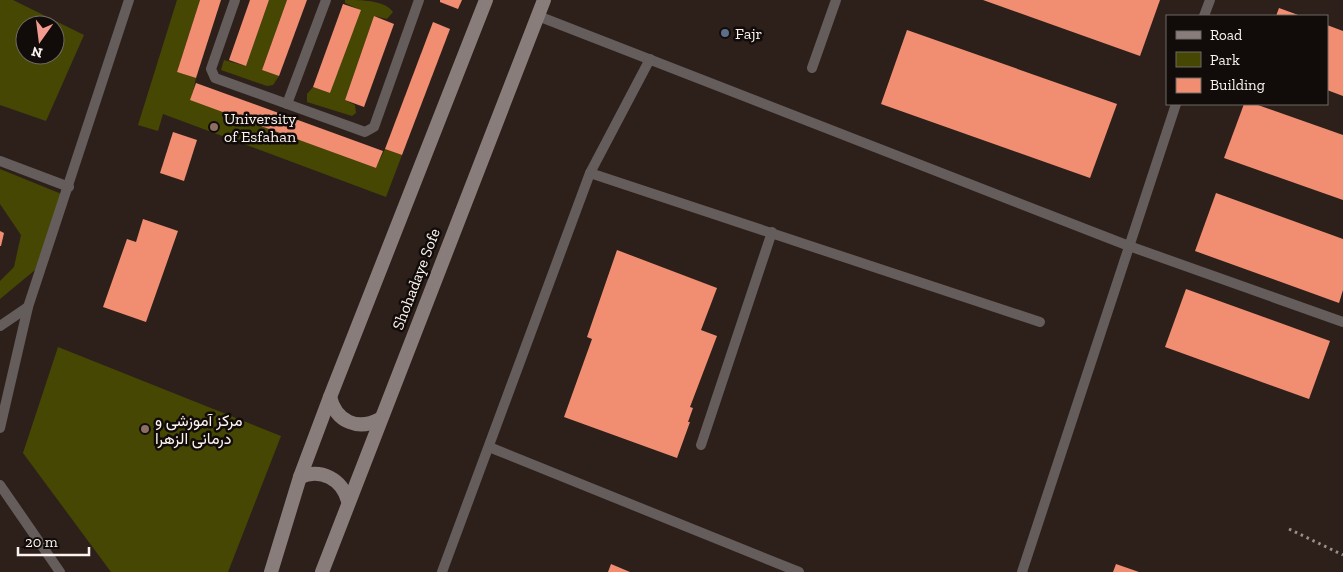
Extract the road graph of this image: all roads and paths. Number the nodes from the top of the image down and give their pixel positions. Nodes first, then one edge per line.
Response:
1 (129, 0) edge
2 (235, 0) edge
3 (326, 0) edge
4 (486, 0) edge
5 (544, 0) edge
6 (836, 0) edge
7 (1210, 0) edge
8 (417, 1) edge
9 (1204, 15) edge
10 (538, 16) junction
11 (650, 59) junction
12 (812, 68) dead end
13 (287, 104) junction
14 (1176, 105) edge
15 (0, 161) edge
16 (590, 173) junction
17 (69, 187) junction
18 (772, 232) junction
19 (1129, 246) junction
20 (28, 307) junction
21 (1040, 322) dead end
22 (1343, 322) edge
23 (0, 326) edge
24 (330, 397) junction
25 (380, 419) junction
26 (0, 428) edge
27 (702, 445) dead end
28 (488, 447) junction
29 (300, 477) junction
30 (0, 485) edge
31 (348, 501) junction
32 (1289, 529) dead end
33 (1343, 555) edge
34 (60, 572) edge
35 (271, 572) edge
36 (322, 572) edge
37 (442, 572) edge
38 (799, 572) edge
39 (1022, 572) edge

1 - 17 lane
2 - 13 lane
3 - 13 lane
4 - 24 main road
5 - 10 main road, Shohadaye Sofe
6 - 12 lane
7 - 9 lane
8 - 13 lane
10 - 11 lane
10 - 25 main road, Shohadaye Sofe
11 - 16 lane
11 - 19 lane
14 - 19 lane
15 - 17 lane
16 - 18 lane
16 - 28 lane
17 - 20 lane
18 - 21 lane
18 - 27 lane
19 - 22 lane
19 - 39 lane
20 - 23 lane
20 - 26 lane
24 - 25 main road
24 - 29 main road
25 - 31 main road, Shohadaye Sofe
28 - 37 lane
28 - 38 lane
29 - 31 main road
29 - 35 main road
30 - 34 lane
31 - 36 main road, Shohadaye Sofe
32 - 33 path

